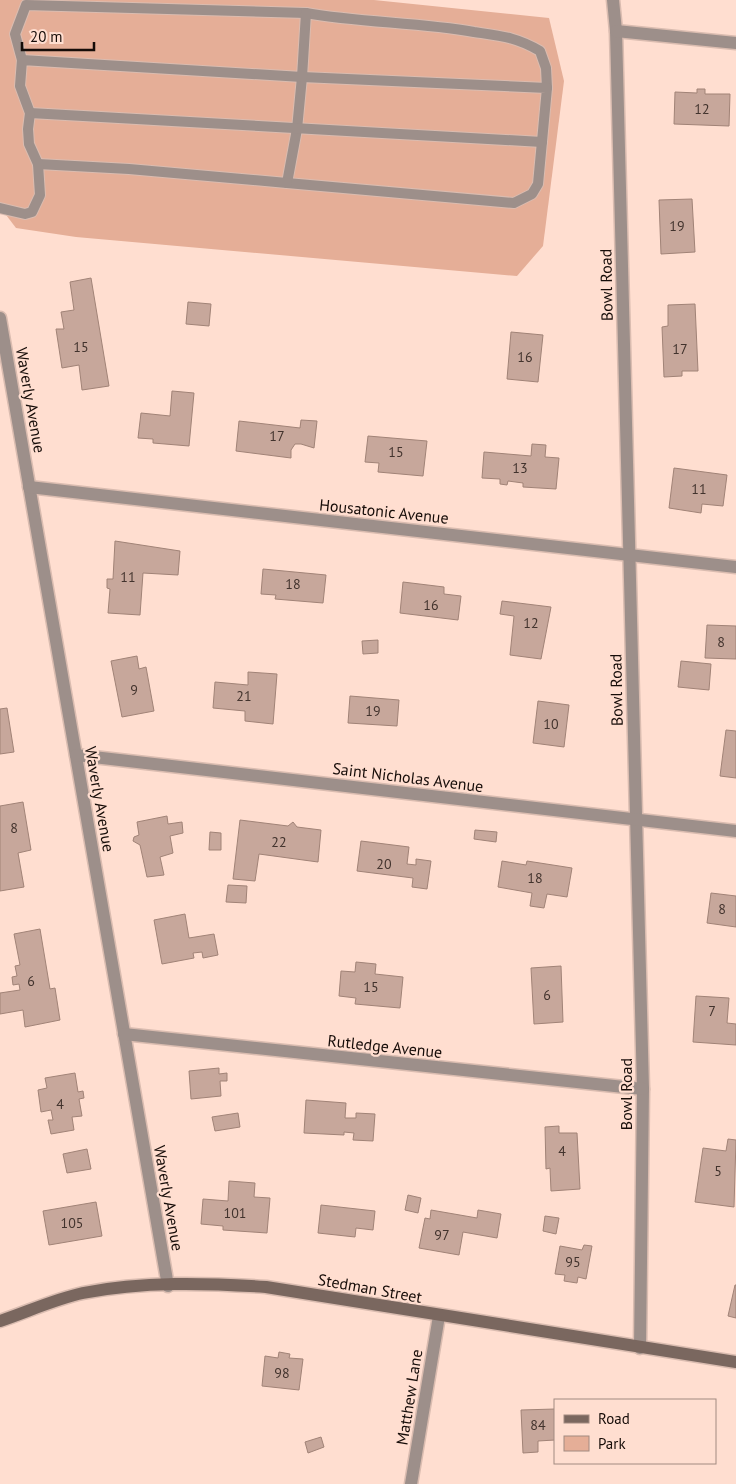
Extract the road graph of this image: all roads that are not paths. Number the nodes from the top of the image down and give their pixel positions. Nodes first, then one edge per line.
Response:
1 (613, 0) edge
2 (306, 13) junction
3 (616, 30) junction
4 (736, 44) edge
5 (22, 60) junction
6 (302, 77) junction
7 (548, 88) junction
8 (30, 113) junction
9 (297, 129) junction
10 (542, 142) junction
11 (38, 164) junction
12 (287, 183) junction
13 (0, 208) edge
14 (0, 318) edge
15 (29, 487) junction
16 (628, 555) junction
17 (736, 567) edge
18 (76, 755) junction
19 (635, 820) junction
20 (736, 831) edge
21 (124, 1034) junction
22 (643, 1089) junction
23 (168, 1286) junction
24 (439, 1316) junction
25 (0, 1321) edge
26 (640, 1348) junction
27 (736, 1362) edge
28 (412, 1484) edge

1 - 3 street, Bowl Road
2 - 5 lane
2 - 6 lane
2 - 7 lane
3 - 4 street
3 - 16 street, Bowl Road
5 - 6 lane
5 - 8 lane
6 - 7 lane
6 - 9 lane
7 - 10 lane
8 - 9 lane
8 - 11 lane
9 - 10 lane
9 - 12 lane
10 - 12 lane
11 - 12 lane
11 - 13 lane
14 - 15 street, Waverly Avenue
15 - 16 street, Housatonic Avenue
15 - 18 street, Waverly Avenue
16 - 17 street, Housatonic Avenue
16 - 19 street, Bowl Road
18 - 19 street, Saint Nicholas Avenue
18 - 21 street, Waverly Avenue
19 - 20 street, Saint Nicholas Avenue
19 - 22 street, Bowl Road
21 - 22 street, Rutledge Avenue
21 - 23 street, Waverly Avenue
22 - 26 street, Bowl Road
23 - 24 main road, Stedman Street
23 - 25 main road, Stedman Street
24 - 26 main road, Stedman Street
24 - 28 street, Matthew Lane
26 - 27 main road, Stedman Street

